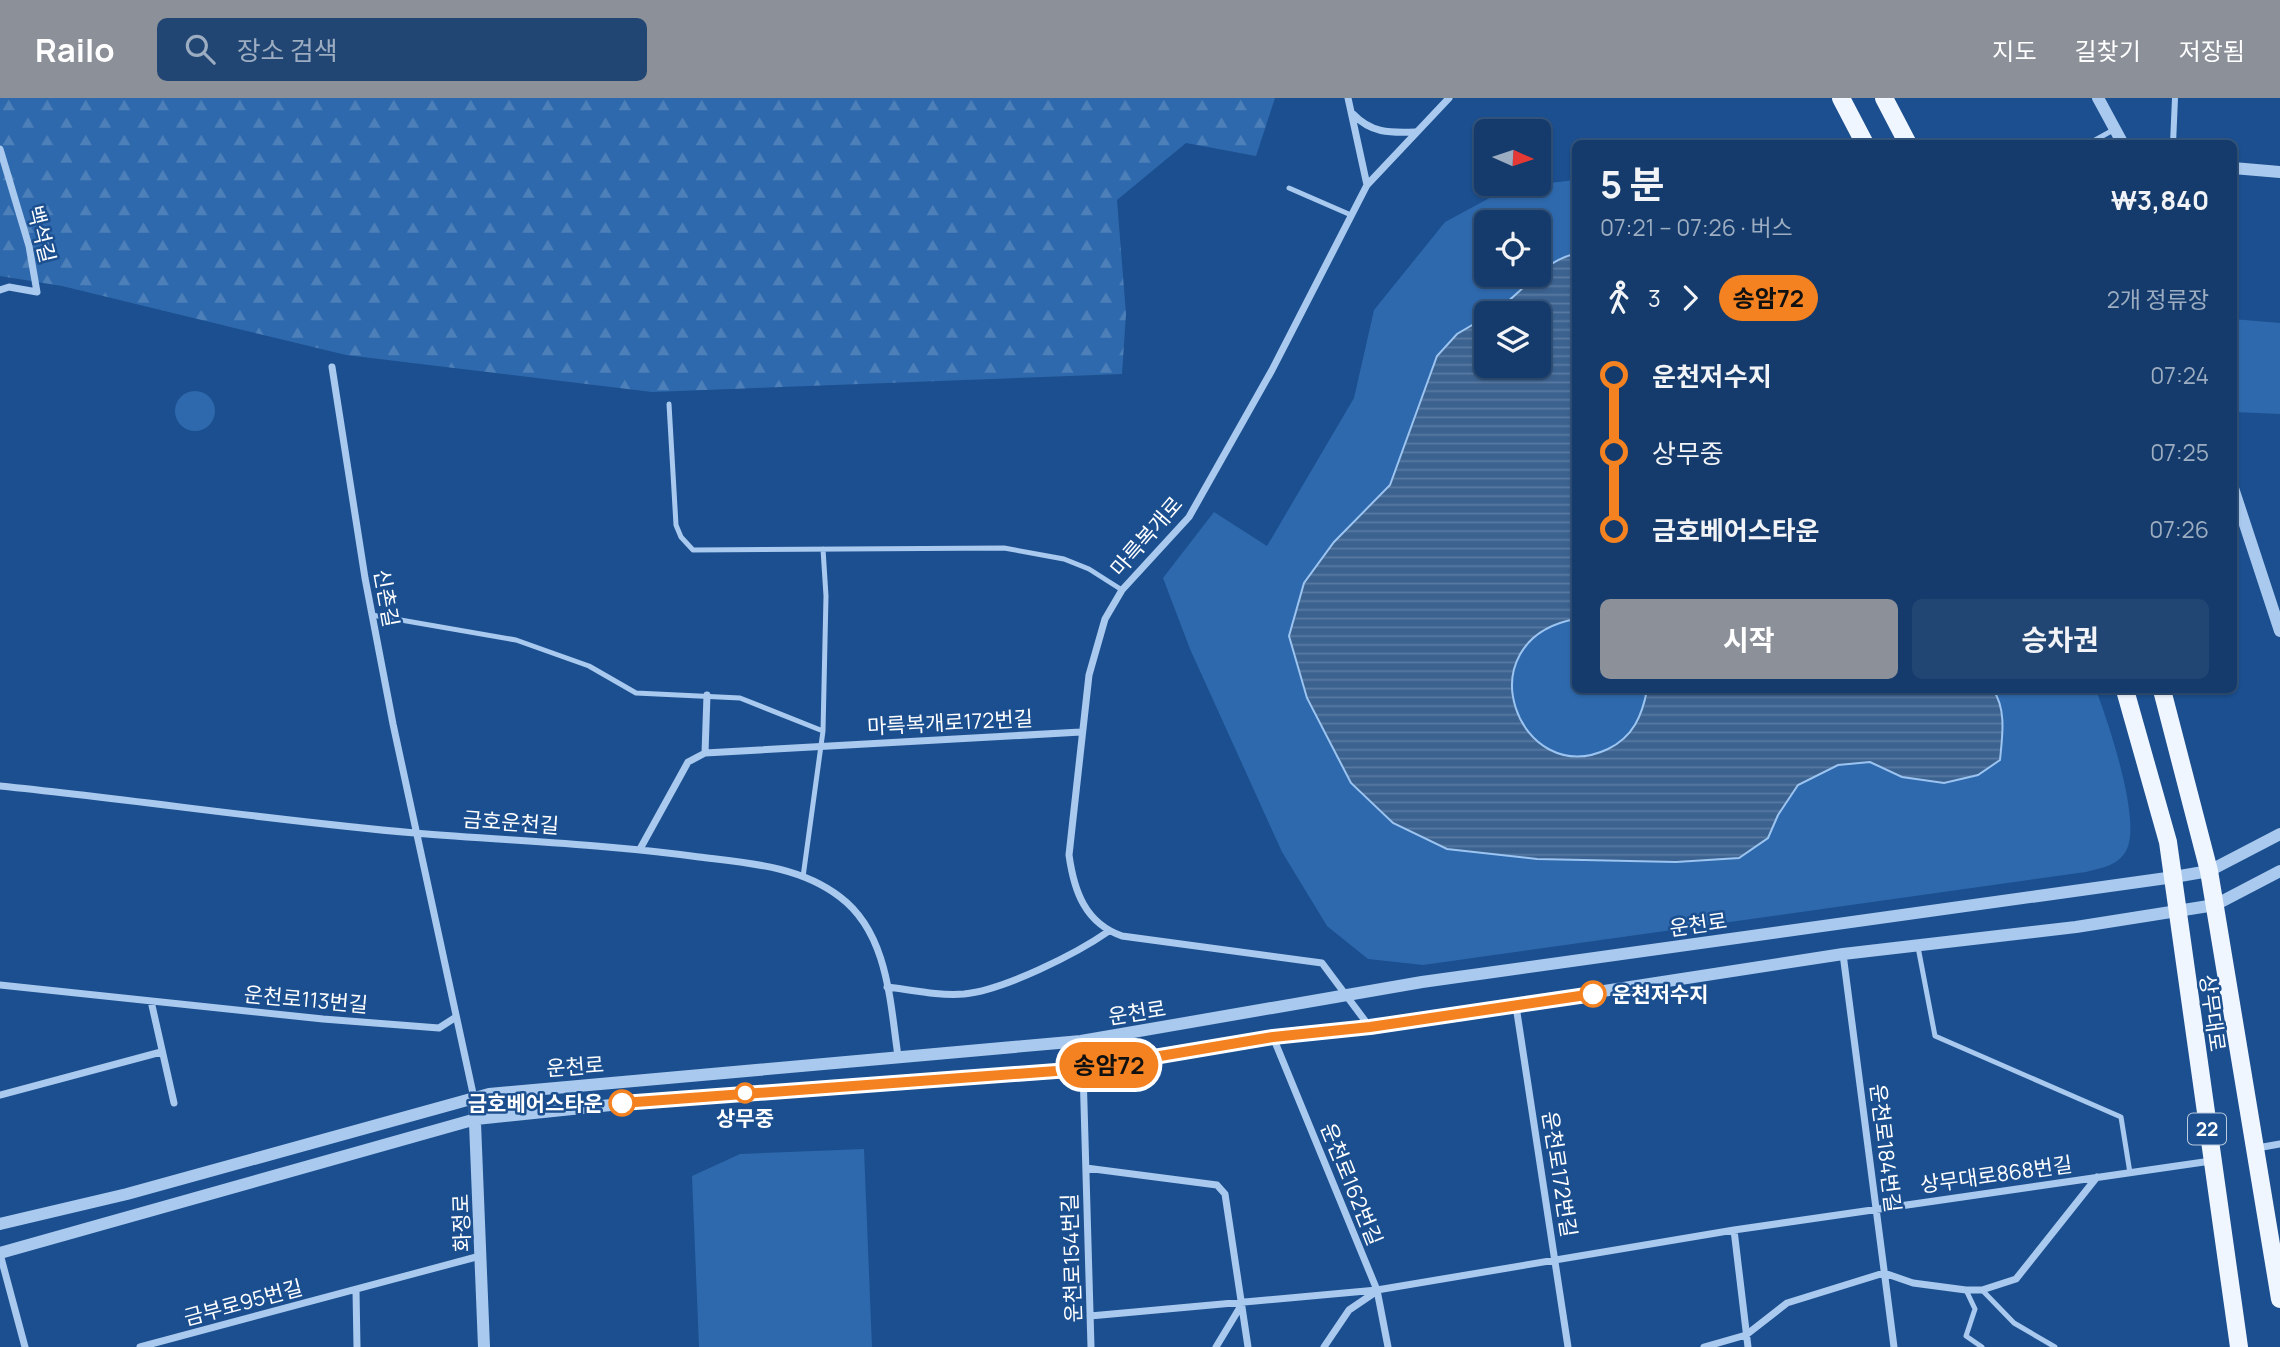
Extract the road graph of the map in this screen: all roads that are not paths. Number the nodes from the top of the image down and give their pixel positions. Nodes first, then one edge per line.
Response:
1 (1348, 98) edge
2 (1449, 98) edge
3 (1841, 98) edge
4 (1885, 98) edge
5 (2098, 98) edge
6 (2175, 98) edge
7 (1351, 112) junction
8 (2115, 130) junction
9 (1416, 132) junction
10 (1863, 140) edge
11 (1906, 140) edge
12 (2096, 140) edge
13 (2121, 140) edge
14 (2173, 140) edge
15 (0, 149) edge
16 (2237, 168) edge
17 (2280, 172) edge
18 (1367, 185) junction
19 (1289, 188) dead end
20 (1351, 215) junction
21 (0, 290) edge
22 (332, 367) dead end
23 (669, 404) dead end
24 (2237, 500) edge
25 (823, 549) junction
26 (1122, 590) junction
27 (372, 615) junction
28 (2280, 631) edge
29 (2126, 693) edge
30 (2163, 693) edge
31 (707, 695) junction
32 (822, 731) junction
33 (1081, 732) junction
34 (821, 747) junction
35 (705, 753) junction
36 (0, 786) edge
37 (414, 833) junction
38 (2280, 834) edge
39 (640, 849) junction
40 (2280, 870) edge
41 (2209, 871) junction
42 (803, 877) junction
43 (2174, 877) junction
44 (2215, 905) junction
45 (2179, 911) junction
46 (1109, 931) junction
47 (1918, 943) junction
48 (1843, 954) junction
49 (0, 985) edge
50 (887, 987) junction
51 (1346, 996) junction
52 (151, 1001) junction
53 (1516, 1006) junction
54 (456, 1017) junction
55 (1370, 1027) junction
56 (1273, 1037) junction
57 (161, 1052) junction
58 (898, 1056) junction
59 (1083, 1069) junction
60 (0, 1095) edge
61 (474, 1098) junction
62 (174, 1103) dead end
63 (476, 1119) junction
64 (2280, 1144) edge
65 (2256, 1148) junction
66 (2211, 1161) junction
67 (1086, 1168) junction
68 (2130, 1173) junction
69 (2097, 1177) junction
70 (1876, 1209) junction
71 (0, 1224) edge
72 (1734, 1230) junction
73 (0, 1254) edge
74 (481, 1256) junction
75 (1555, 1258) junction
76 (1884, 1273) junction
77 (356, 1290) junction
78 (1377, 1290) junction
79 (1965, 1290) junction
80 (1982, 1290) junction
81 (2280, 1299) edge
82 (1243, 1304) junction
83 (1090, 1316) junction
84 (1746, 1335) junction
85 (25, 1347) edge
86 (140, 1347) edge
87 (357, 1347) edge
88 (484, 1347) edge
89 (1091, 1347) edge
90 (1216, 1347) edge
91 (1248, 1347) edge
92 (1324, 1347) edge
93 (1388, 1347) edge
94 (1568, 1347) edge
95 (1704, 1347) edge
96 (1748, 1347) edge
97 (1894, 1347) edge
98 (1982, 1347) edge
99 (2055, 1347) edge
100 (2239, 1347) edge

1 - 7 street
2 - 9 street, 마륵복개로
3 - 10 main road
4 - 11 main road
5 - 8 street
6 - 14 street
7 - 9 street
7 - 18 street
8 - 12 lane
8 - 13 street
9 - 18 street, 마륵복개로
15 - 21 street, 백석길
16 - 17 street
18 - 20 street, 마륵복개로
19 - 20 lane
20 - 26 street, 마륵복개로
22 - 27 street, 신촌길
23 - 25 lane
24 - 28 street
25 - 26 lane
25 - 32 lane
26 - 33 street, 마륵복개로
27 - 31 lane
27 - 37 street, 신촌길
29 - 43 main road, 상무대로 / 22
30 - 41 main road, 상무대로 / 22
31 - 32 lane
31 - 35 street
32 - 34 lane
33 - 34 street, 마륵복개로172번길
33 - 46 street, 마륵복개로
34 - 35 street, 마륵복개로172번길
34 - 42 lane
35 - 39 street
36 - 37 street, 금호운천길
37 - 39 street, 금호운천길
37 - 54 street
38 - 41 street, 운천로
39 - 42 street, 금호운천길
40 - 44 street, 운천로
41 - 43 street, 운천로
41 - 44 main road, 상무대로 / 22
42 - 50 street, 금호운천길
43 - 45 main road, 상무대로 / 22
43 - 51 street, 운천로
44 - 45 street, 운천로
44 - 65 main road, 상무대로 / 22
45 - 47 street, 운천로
45 - 66 main road, 상무대로 / 22
46 - 50 street
46 - 51 street
47 - 48 street, 운천로
47 - 68 lane
48 - 53 street, 운천로
48 - 70 street, 운천로184번길
49 - 52 street, 운천로113번길
50 - 58 street, 금호운천길
51 - 55 street
51 - 58 street, 운천로
52 - 54 street, 운천로113번길
52 - 57 street
53 - 55 street, 운천로
53 - 75 street, 운천로172번길
54 - 61 street
55 - 56 street, 운천로
56 - 59 street, 운천로
56 - 78 street, 운천로162번길
57 - 60 street
57 - 62 street
58 - 61 street, 운천로
59 - 63 street, 운천로
59 - 67 street, 운천로154번길
61 - 63 street, 화정로
61 - 71 street, 운천로
63 - 73 street, 운천로
63 - 74 street, 화정로
64 - 65 street
65 - 81 main road, 상무대로 / 22
66 - 68 street, 상무대로868번길
66 - 100 main road, 상무대로 / 22
67 - 82 street, 운천로154번길
67 - 83 street, 운천로154번길
68 - 69 street, 상무대로868번길
69 - 70 street, 상무대로868번길
69 - 80 street, 상무대로868번길
70 - 72 street, 상무대로868번길
70 - 76 street, 운천로184번길
72 - 75 street, 상무대로868번길
72 - 84 street
73 - 85 street
74 - 77 street, 금부로95번길
74 - 88 street, 화정로
75 - 78 street, 상무대로868번길
75 - 94 street, 운천로172번길
76 - 79 street, 상무대로868번길
76 - 84 street
76 - 97 street, 운천로184번길
77 - 86 street, 금부로95번길
77 - 87 street
78 - 82 street, 상무대로868번길
78 - 92 street, 상무대로868번길
78 - 93 street, 운천로162번길
79 - 80 street, 상무대로868번길
79 - 98 lane
80 - 99 lane
82 - 83 street, 상무대로868번길
82 - 90 street
82 - 91 street
83 - 89 street, 운천로154번길
84 - 95 street
84 - 96 street

